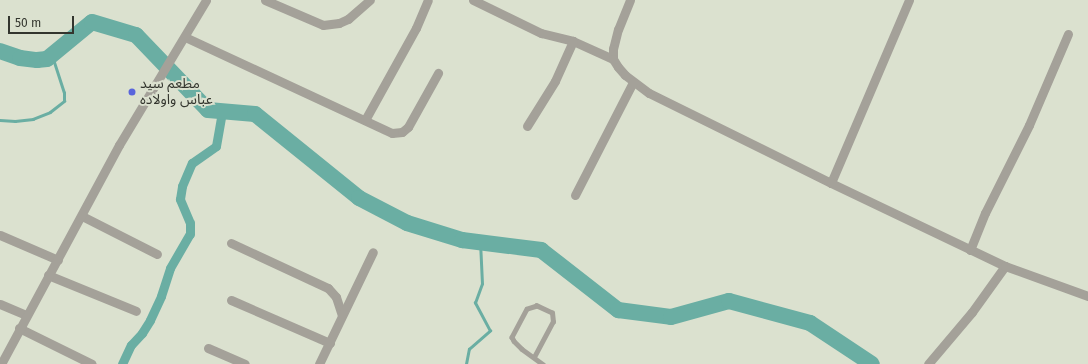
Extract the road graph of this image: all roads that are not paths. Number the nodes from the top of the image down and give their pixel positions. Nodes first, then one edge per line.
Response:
1 (206, 0) edge
2 (265, 0) edge
3 (370, 0) edge
4 (428, 0) edge
5 (473, 0) edge
6 (630, 0) edge
7 (909, 0) edge
8 (1068, 34) dead end
9 (185, 37) junction
10 (573, 41) junction
11 (613, 59) junction
12 (438, 73) dead end
13 (634, 82) junction
14 (365, 120) junction
15 (527, 126) dead end
16 (831, 183) junction
17 (575, 195) dead end
18 (82, 216) junction
19 (0, 235) edge
20 (231, 243) dead end
21 (970, 250) junction
22 (373, 252) dead end
23 (157, 254) dead end
24 (58, 260) junction
25 (1005, 266) junction
26 (48, 275) junction
27 (1088, 296) edge
28 (231, 300) dead end
29 (0, 304) edge
30 (136, 311) dead end
31 (342, 314) junction
32 (26, 315) junction
33 (20, 328) junction
34 (330, 343) junction
35 (208, 348) dead end
36 (534, 357) junction
37 (1, 364) edge
38 (92, 364) edge
39 (245, 364) edge
40 (319, 364) edge
41 (543, 364) edge
42 (928, 364) edge

1 - 9 street
2 - 3 street
4 - 14 street
5 - 10 street
6 - 11 street
7 - 16 street
8 - 21 street
9 - 14 street
9 - 18 street
10 - 11 street
10 - 15 street
11 - 13 street
12 - 14 street
13 - 16 street
13 - 17 street
16 - 21 street
18 - 23 street
18 - 24 street
19 - 24 street
20 - 31 street
21 - 25 street
22 - 31 street
24 - 26 street
25 - 27 street
25 - 42 street
26 - 30 street
26 - 32 street
28 - 34 street
29 - 32 street
31 - 34 street
32 - 33 street
33 - 37 street
33 - 38 street
34 - 40 street
35 - 39 street
36 - 36 lane
36 - 41 lane

